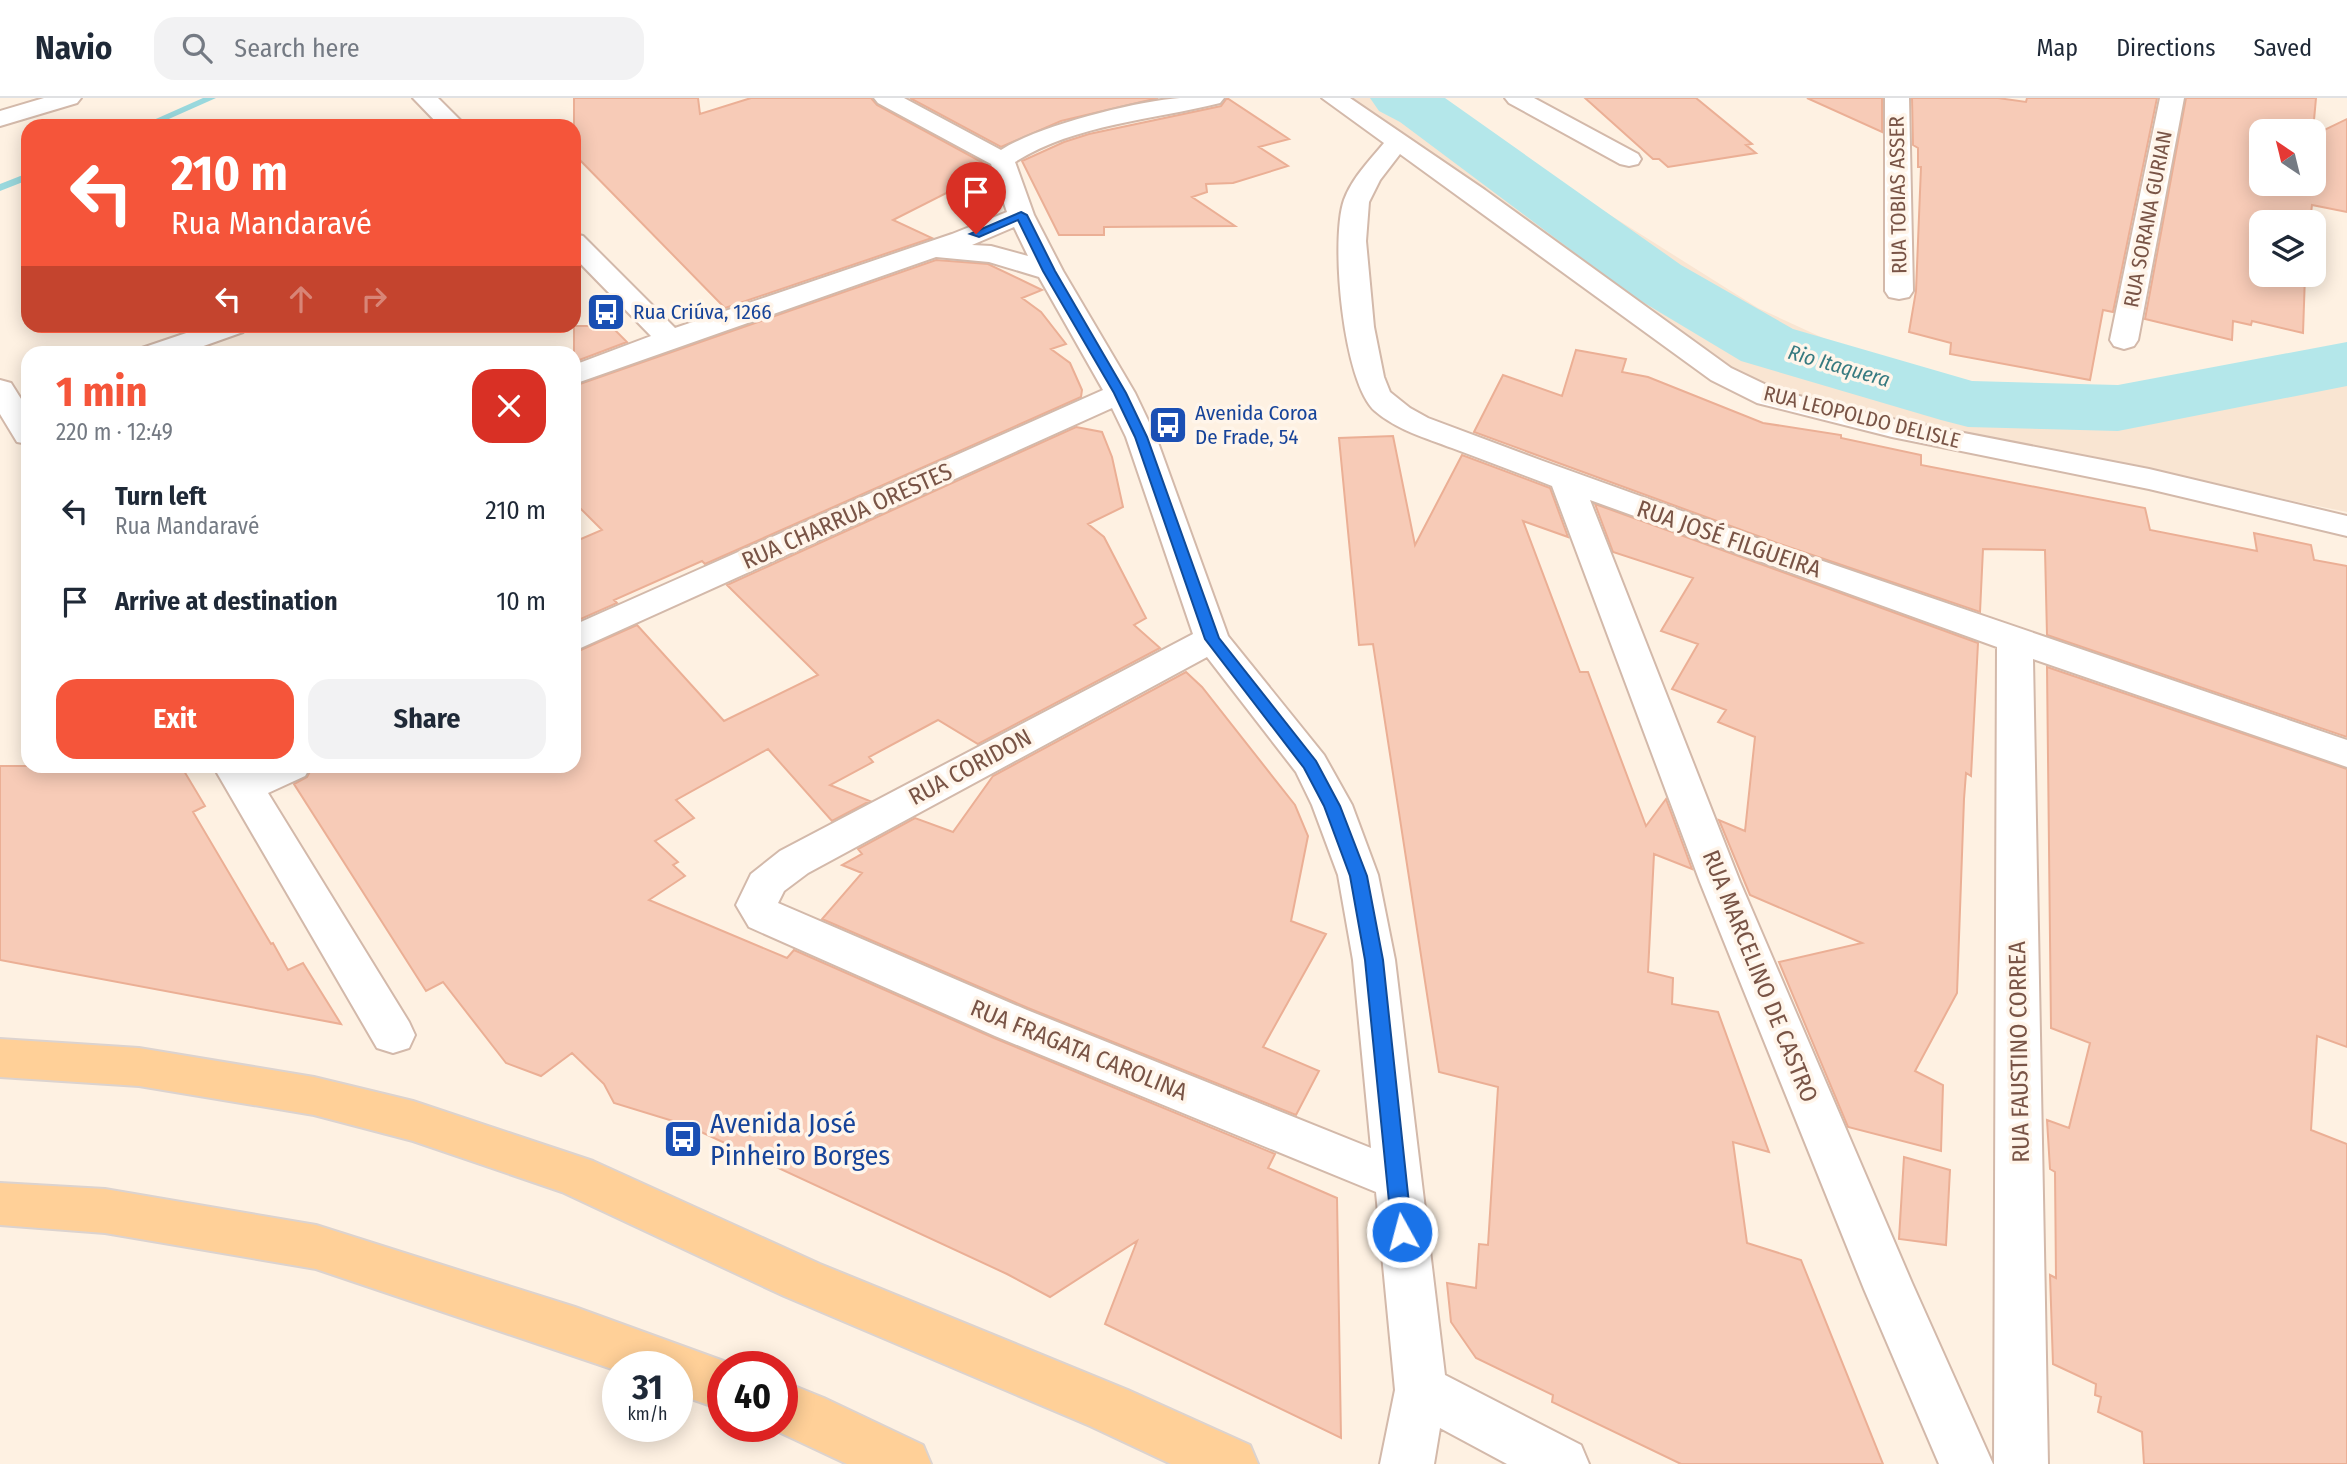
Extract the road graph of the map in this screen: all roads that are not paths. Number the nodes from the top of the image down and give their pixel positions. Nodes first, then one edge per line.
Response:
1 (69, 98) edge
2 (425, 98) edge
3 (886, 98) edge
4 (1212, 98) edge
5 (1334, 98) edge
6 (1517, 98) edge
7 (1897, 98) edge
8 (2172, 98) edge
9 (0, 119) edge
10 (447, 119) edge
11 (1398, 141) junction
12 (1629, 159) dead end
13 (1002, 160) junction
14 (1021, 215) junction
15 (581, 249) edge
16 (926, 253) junction
17 (1049, 271) junction
18 (1899, 291) dead end
19 (213, 333) edge
20 (670, 339) junction
21 (2124, 340) dead end
22 (175, 346) edge
23 (581, 372) edge
24 (1120, 393) junction
25 (9, 399) edge
26 (21, 422) edge
27 (1567, 482) junction
28 (2347, 526) edge
29 (581, 636) edge
30 (1212, 639) junction
31 (2015, 641) junction
32 (2347, 754) edge
33 (258, 773) edge
34 (238, 777) edge
35 (764, 916) joint
36 (393, 1035) dead end
37 (0, 1058) edge
38 (1396, 1179) junction
39 (0, 1204) edge
40 (629, 1351) edge
41 (1421, 1390) junction
42 (798, 1414) edge
43 (904, 1464) edge
44 (1231, 1464) edge
45 (1406, 1464) edge
46 (1562, 1464) edge
47 (1966, 1464) edge
48 (2021, 1464) edge

1 - 9 street
2 - 10 street
3 - 13 street
4 - 13 street
5 - 11 street, RUA LEOPOLDO DELISLE
6 - 12 street
7 - 18 street, RUA TOBIAS ASSER
8 - 21 street, RUA SORANA GURIAN
11 - 27 street, RUA JOSÉ FILGUEIRA
11 - 28 street, RUA LEOPOLDO DELISLE
13 - 14 street
14 - 16 street
14 - 17 street
15 - 20 street
16 - 17 street
16 - 20 street
17 - 24 street
19 - 22 street
20 - 23 street
24 - 29 street, RUA CHARRUA ORESTES
24 - 30 street
25 - 26 street
27 - 31 street, RUA JOSÉ FILGUEIRA
27 - 47 street, RUA MARCELINO DE CASTRO
30 - 35 street, RUA CORIDON
30 - 38 street
31 - 32 street, RUA JOSÉ FILGUEIRA
31 - 48 street, RUA FAUSTINO CORREA
33 - 34 street
34 - 36 street
35 - 38 street, RUA FRAGATA CAROLINA
37 - 44 main road
38 - 41 street
39 - 40 main road
41 - 45 street
41 - 46 street
42 - 43 main road

